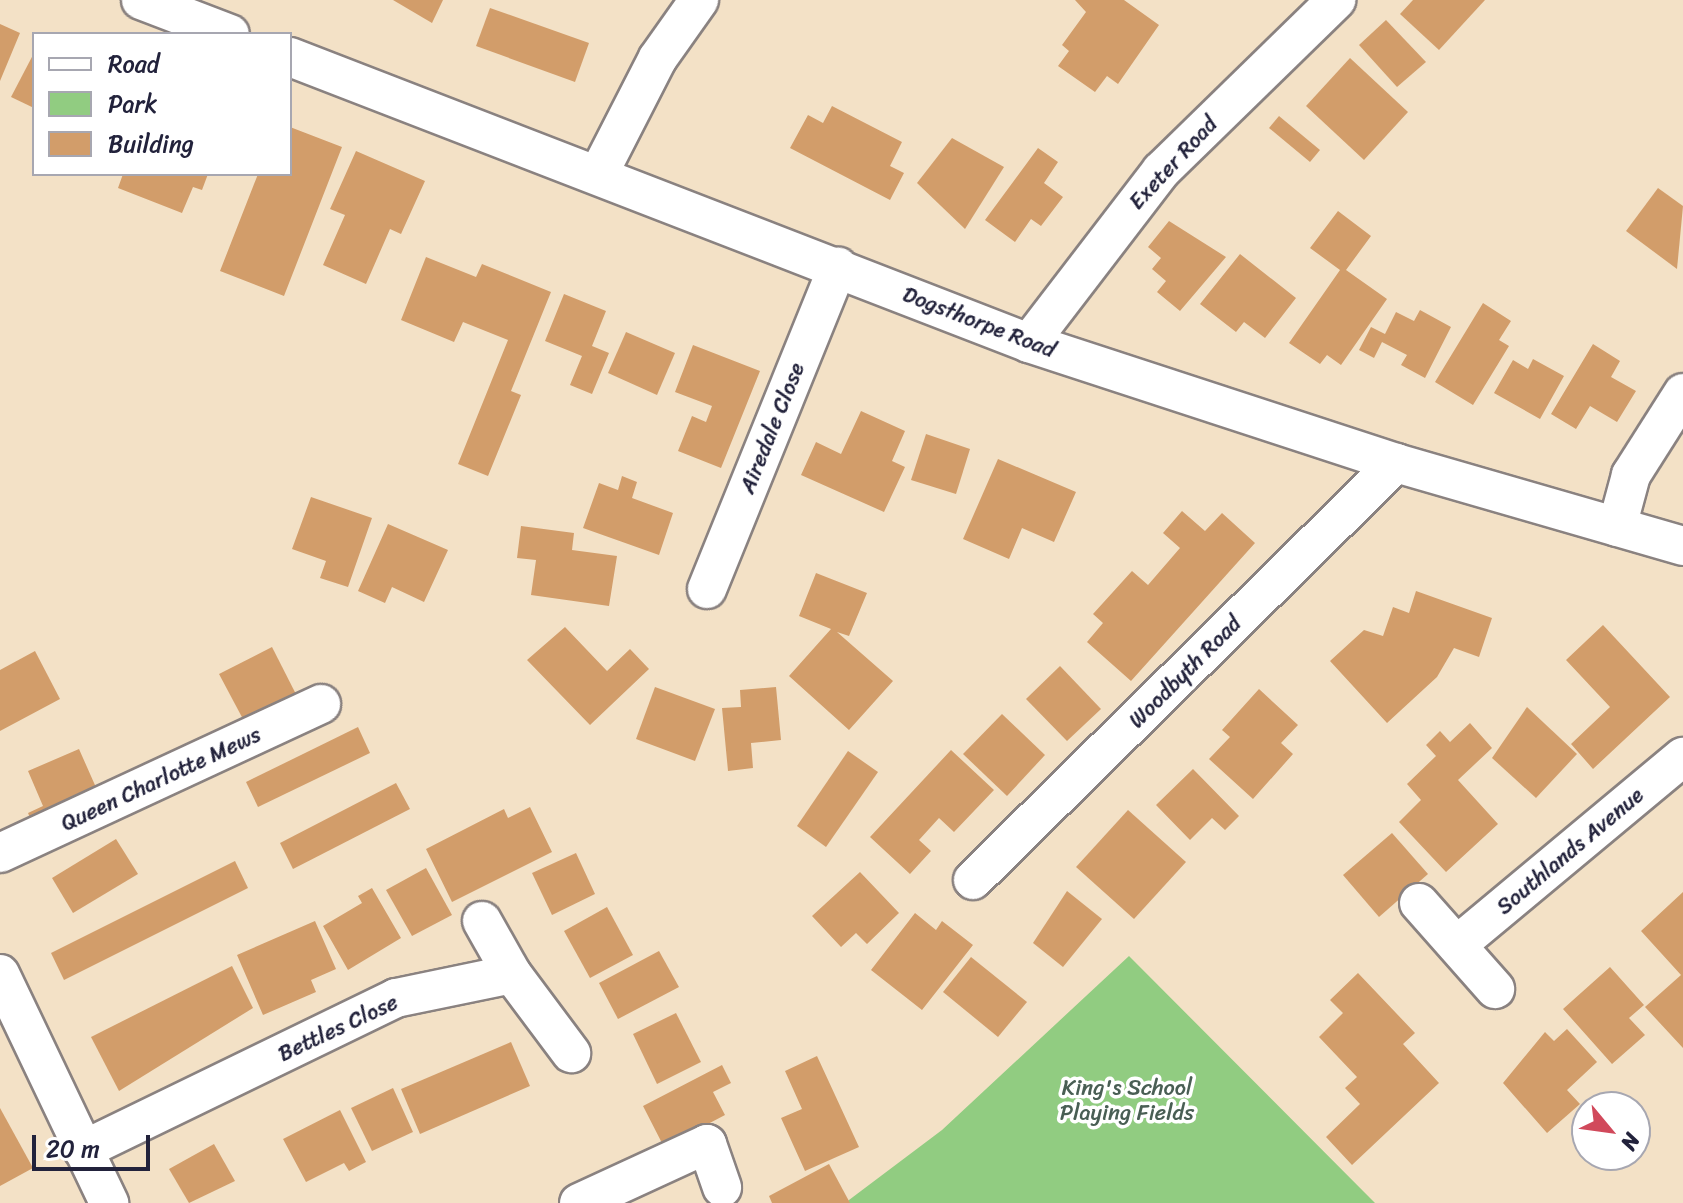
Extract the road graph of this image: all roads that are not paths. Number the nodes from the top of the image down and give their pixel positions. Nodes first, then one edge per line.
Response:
1 (141, 0) edge
2 (699, 0) edge
3 (1336, 0) edge
4 (225, 32) edge
5 (292, 58) edge
6 (598, 175) junction
7 (838, 267) junction
8 (1029, 343) junction
9 (1683, 393) edge
10 (1396, 463) junction
11 (1617, 527) junction
12 (1683, 546) edge
13 (707, 589) dead end
14 (321, 704) dead end
15 (1683, 757) edge
16 (0, 853) edge
17 (973, 880) dead end
18 (1419, 903) dead end
19 (482, 921) dead end
20 (1457, 945) junction
21 (0, 974) edge
22 (512, 974) junction
23 (1495, 989) dead end
24 (571, 1053) dead end
25 (83, 1150) junction
26 (722, 1187) dead end
27 (109, 1203) edge
28 (579, 1203) edge

1 - 4 street
2 - 6 street
3 - 8 street, Exeter Road
5 - 6 street, Dogsthorpe Road
6 - 7 street, Dogsthorpe Road
7 - 8 street, Dogsthorpe Road
7 - 13 street, Airedale Close
8 - 10 street, Dogsthorpe Road
9 - 11 street
10 - 11 street, Dogsthorpe Road
10 - 17 street, Woodbyth Road
11 - 12 street, Dogsthorpe Road
14 - 16 street, Queen Charlotte Mews
15 - 20 street, Southlands Avenue
18 - 20 street
19 - 22 street
20 - 23 street
21 - 25 street
22 - 24 street
22 - 25 street, Bettles Close
25 - 27 street
26 - 28 street

